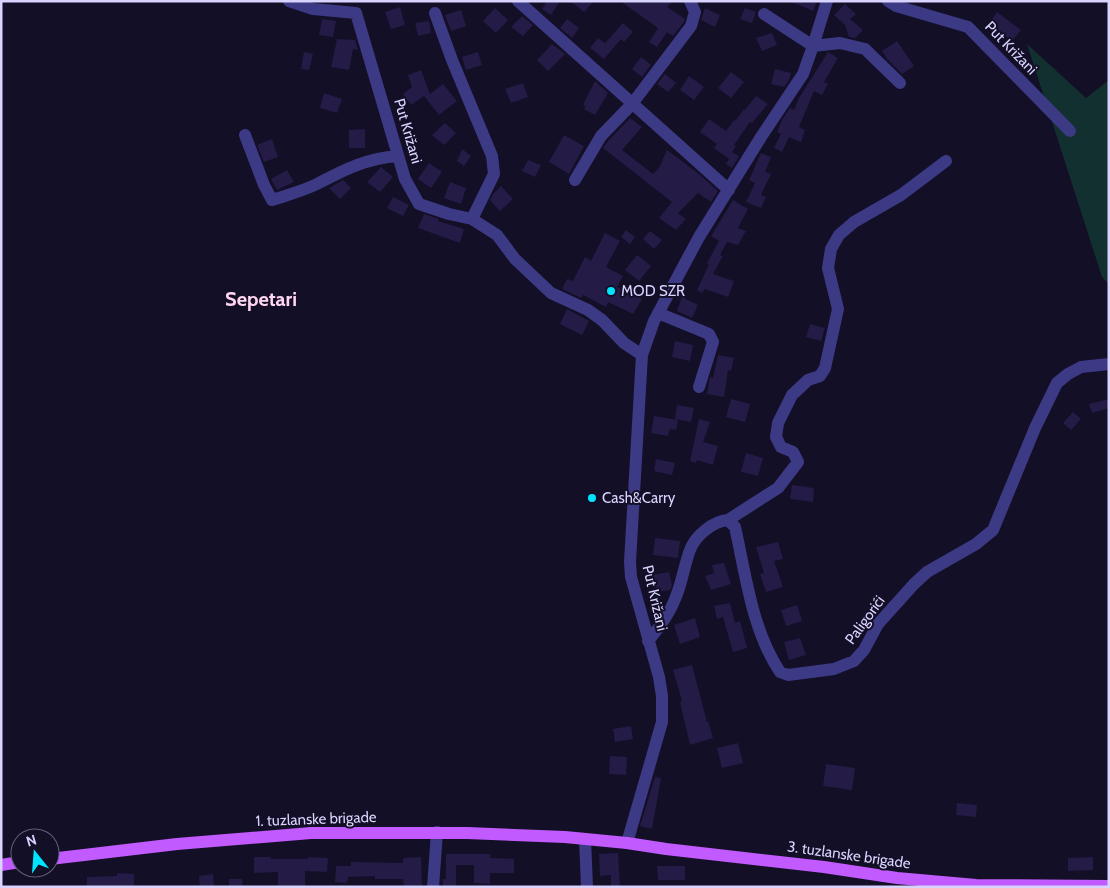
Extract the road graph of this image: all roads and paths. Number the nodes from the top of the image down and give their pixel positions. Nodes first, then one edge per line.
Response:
1 (289, 1) edge
2 (518, 1) edge
3 (690, 1) edge
4 (826, 1) edge
5 (888, 1) edge
6 (435, 13) dead end
7 (764, 14) dead end
8 (813, 46) junction
9 (900, 83) dead end
10 (632, 104) junction
11 (1070, 131) dead end
12 (245, 136) dead end
13 (398, 156) junction
14 (946, 161) dead end
15 (575, 180) dead end
16 (729, 190) junction
17 (472, 219) junction
18 (658, 312) junction
19 (642, 355) junction
20 (1109, 364) edge
21 (700, 387) dead end
22 (728, 520) junction
23 (648, 641) junction
24 (437, 832) junction
25 (585, 839) junction
26 (627, 842) junction
27 (60, 858) edge
28 (1104, 886) edge
29 (433, 887) edge
30 (587, 887) edge

1 - 13 street, Put Križani
2 - 10 street
3 - 10 street
4 - 8 street, Put Križani
5 - 11 street, Put Križani
6 - 17 street
7 - 8 street
8 - 9 street
8 - 16 street, Put Križani
10 - 15 street
10 - 16 street
12 - 13 street
13 - 17 street, Put Križani
14 - 22 street
16 - 18 street, Put Križani
17 - 19 street, Put Križani
18 - 19 street, Put Križani
18 - 21 street
19 - 23 street, Put Križani
20 - 22 street, Paligorići
22 - 23 street
23 - 26 street, Put Križani
24 - 25 main road, 1. tuzlanske brigade
24 - 27 main road, 1. tuzlanske brigade
24 - 29 street
25 - 26 main road, 3. tuzlanske brigade
25 - 30 street
26 - 28 main road, 3. tuzlanske brigade

